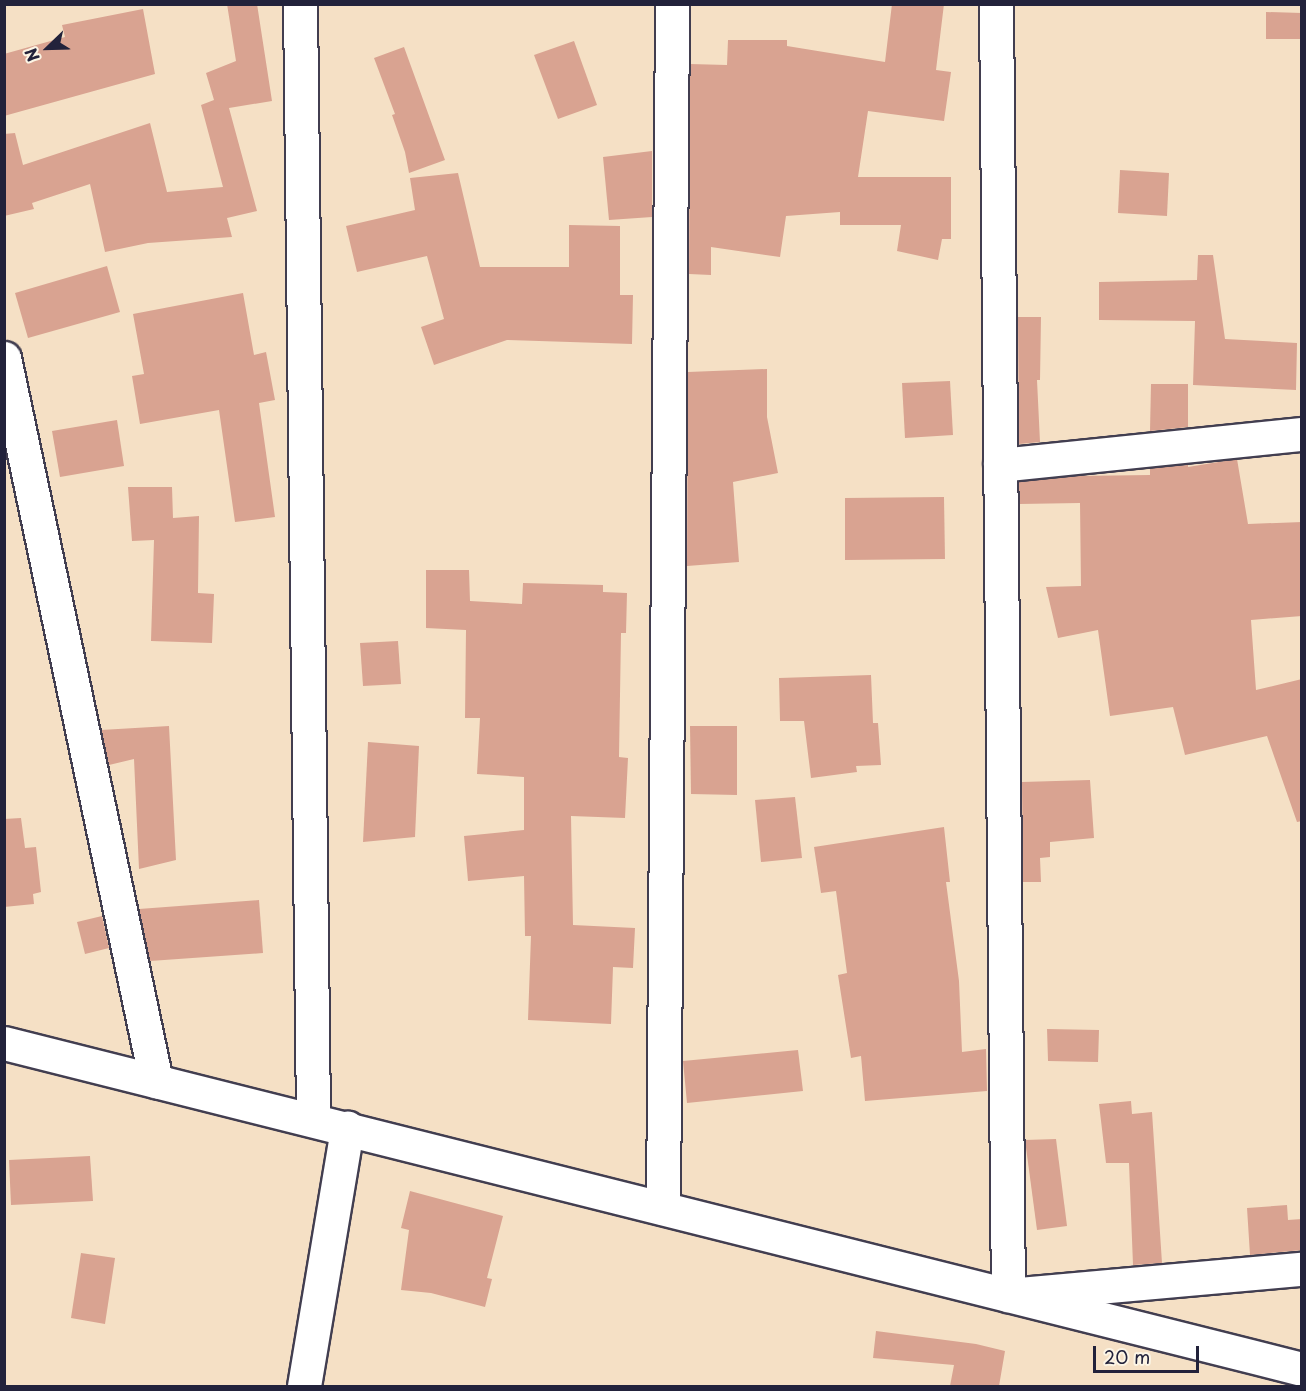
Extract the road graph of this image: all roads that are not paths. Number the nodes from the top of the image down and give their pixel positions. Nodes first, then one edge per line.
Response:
1 (300, 4) edge
2 (672, 4) edge
3 (996, 4) edge
4 (4, 358) edge
5 (1302, 434) edge
6 (1000, 465) junction
7 (4, 1042) edge
8 (156, 1081) junction
9 (313, 1120) junction
10 (347, 1128) junction
11 (663, 1208) junction
12 (1302, 1269) edge
13 (1008, 1295) junction
14 (1302, 1369) edge
15 (304, 1386) edge

1 - 9 street
2 - 11 street
3 - 6 street
4 - 8 street
5 - 6 street
6 - 13 street
7 - 8 street
8 - 9 street
9 - 10 street
10 - 11 street
10 - 15 street
11 - 13 street
12 - 13 street
13 - 14 street

